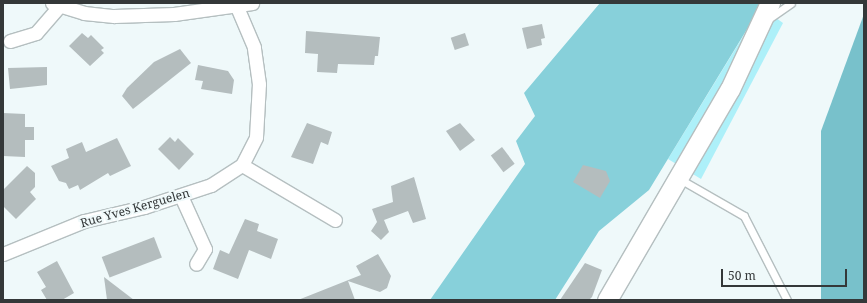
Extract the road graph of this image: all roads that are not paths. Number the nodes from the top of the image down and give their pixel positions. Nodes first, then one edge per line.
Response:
1 (252, 3) edge
2 (770, 3) edge
3 (791, 3) edge
4 (56, 5) edge
5 (237, 7) junction
6 (764, 22) junction
7 (10, 40) dead end
8 (242, 165) junction
9 (678, 178) junction
10 (181, 196) junction
11 (335, 220) dead end
12 (3, 254) edge
13 (196, 264) dead end
14 (607, 300) edge
15 (787, 300) edge

1 - 5 street
2 - 6 street
3 - 6 lane
4 - 5 street
4 - 7 street
5 - 8 street
6 - 9 street
8 - 10 street, Rue Yves Kerguelen
8 - 11 street
9 - 14 street
9 - 15 lane
10 - 12 street, Rue Yves Kerguelen
10 - 13 street

